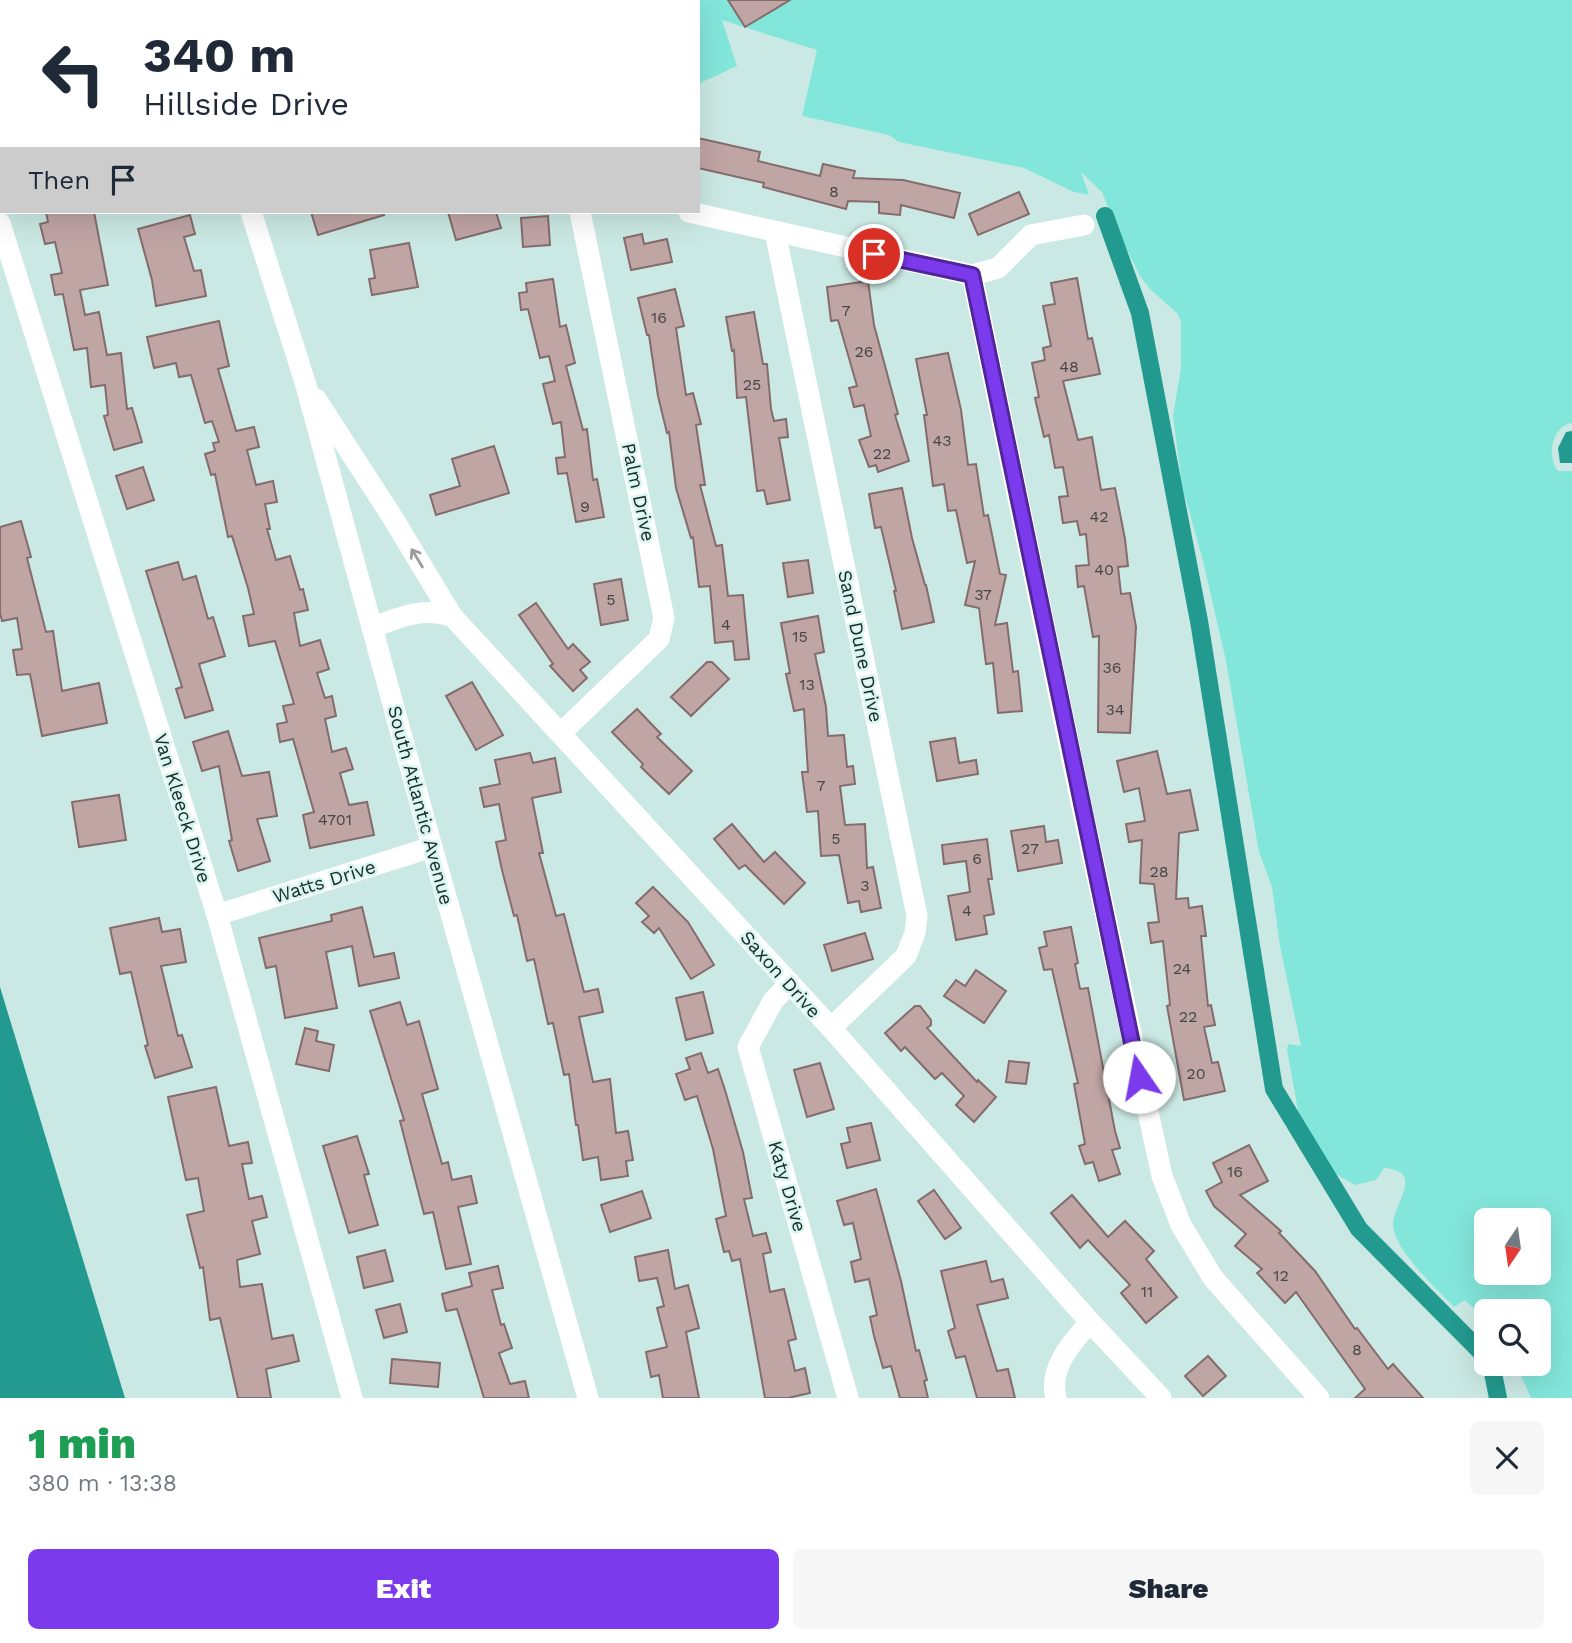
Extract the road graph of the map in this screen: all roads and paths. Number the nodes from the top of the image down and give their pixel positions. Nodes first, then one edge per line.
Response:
1 (252, 214) edge
2 (580, 214) edge
3 (698, 214) edge
4 (0, 223) edge
5 (1084, 225) dead end
6 (775, 232) junction
7 (972, 275) junction
8 (305, 382) junction
9 (452, 616) junction
10 (372, 628) junction
11 (561, 733) junction
12 (432, 847) junction
13 (216, 915) junction
14 (790, 984) junction
15 (831, 1028) junction
16 (1090, 1322) junction
17 (352, 1398) edge
18 (588, 1398) edge
19 (848, 1398) edge
20 (1056, 1398) edge
21 (1161, 1398) edge
22 (1319, 1398) edge

1 - 8 street, South Atlantic Avenue
2 - 11 street, Palm Drive
3 - 6 street
4 - 13 street, Van Kleeck Drive
5 - 7 street
6 - 7 street
6 - 15 street, Sand Dune Drive
7 - 22 street
9 -> 8 street, Saxon Drive
8 - 10 street, South Atlantic Avenue
9 - 10 street
9 - 11 street, Saxon Drive
10 - 12 street, South Atlantic Avenue
11 - 14 street, Saxon Drive
12 - 13 street, Watts Drive
12 - 18 street, South Atlantic Avenue
13 - 17 street, Van Kleeck Drive
14 - 15 street, Saxon Drive
14 - 19 street, Katy Drive
15 - 16 street, Saxon Drive
16 - 20 street
16 - 21 street, Saxon Drive

